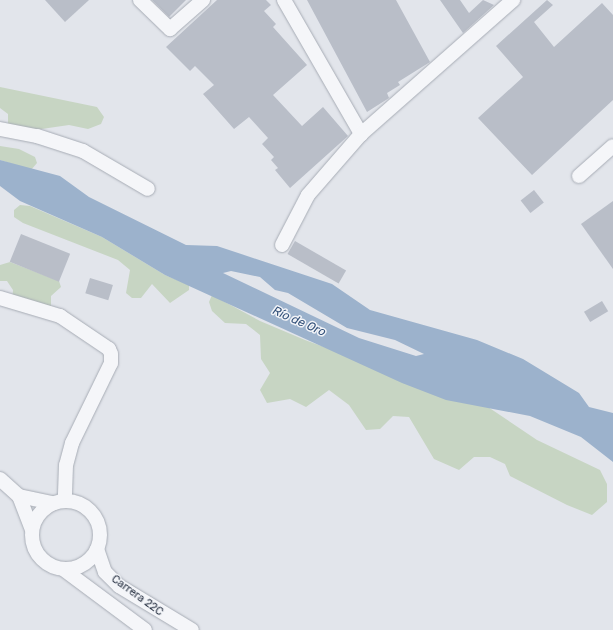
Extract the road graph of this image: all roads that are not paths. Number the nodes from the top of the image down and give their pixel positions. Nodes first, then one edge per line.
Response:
1 (140, 0) edge
2 (203, 0) edge
3 (284, 0) edge
4 (513, 0) edge
5 (0, 129) edge
6 (361, 134) junction
7 (613, 146) edge
8 (578, 176) dead end
9 (148, 189) dead end
10 (282, 245) dead end
11 (0, 298) edge
12 (0, 479) edge
13 (19, 496) junction
14 (59, 502) junction
15 (32, 530) junction
16 (97, 549) junction
17 (63, 569) junction
18 (146, 630) edge
19 (192, 630) edge

1 - 2 street
3 - 6 street
4 - 6 street
5 - 9 street
6 - 10 street
7 - 8 street
11 - 14 street
12 - 13 street
13 - 14 street
13 - 15 street
14 - 15 street
14 - 16 street
15 - 17 street
16 - 17 street
16 - 19 street, Carrera 22C
17 - 18 street, Carrera 22C

